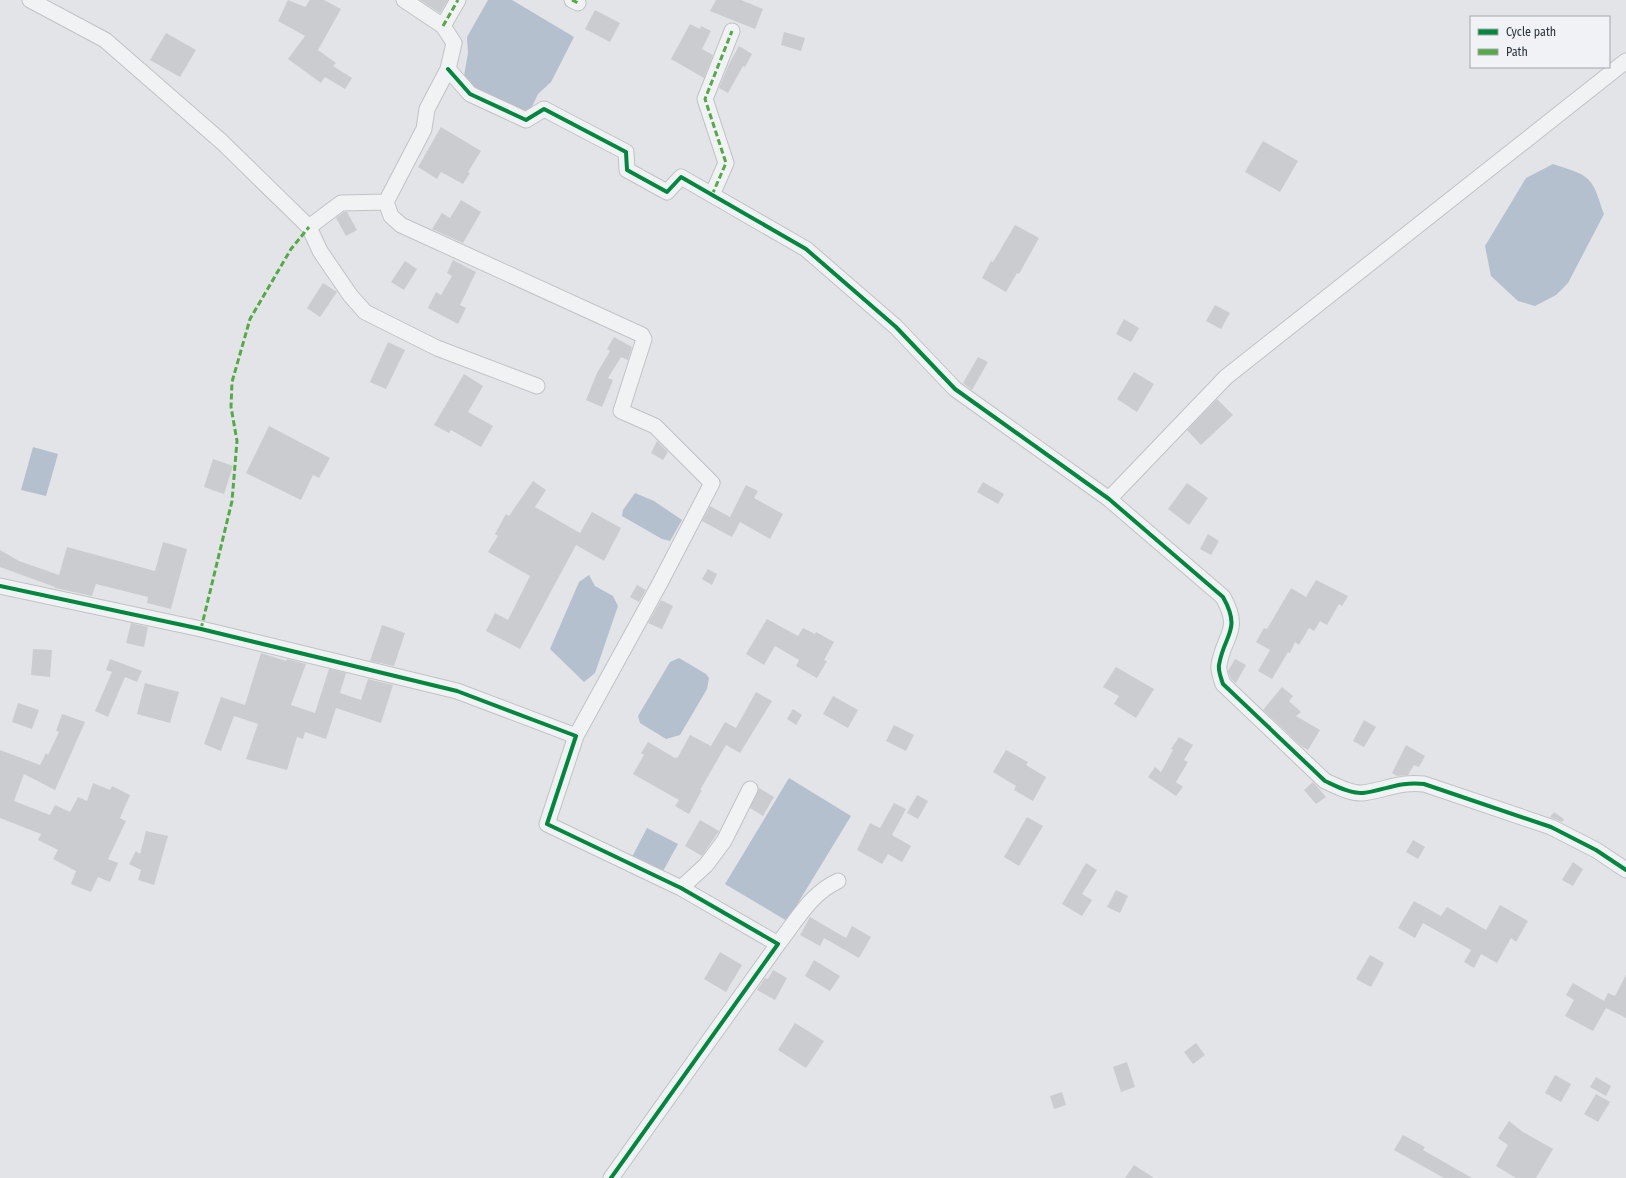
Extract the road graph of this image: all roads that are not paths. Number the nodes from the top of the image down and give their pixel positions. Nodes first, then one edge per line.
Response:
1 (30, 0) edge
2 (404, 0) edge
3 (458, 0) edge
4 (443, 26) junction
5 (732, 31) dead end
6 (1626, 61) edge
7 (448, 69) junction
8 (712, 195) junction
9 (386, 202) junction
10 (309, 228) junction
11 (537, 386) dead end
12 (1109, 499) junction
13 (0, 586) edge
14 (576, 736) junction
15 (750, 789) dead end
16 (1626, 870) edge
17 (838, 880) dead end
18 (680, 888) junction
19 (778, 944) junction
20 (611, 1178) edge

1 - 10 street
2 - 4 street
3 - 4 street
4 - 7 street
5 - 8 street
6 - 12 street
7 - 8 street
7 - 9 street
8 - 12 street
9 - 10 street
9 - 14 street
10 - 11 street
12 - 16 street
13 - 14 street
14 - 18 street
15 - 18 street
17 - 19 street
18 - 19 street
19 - 20 street

